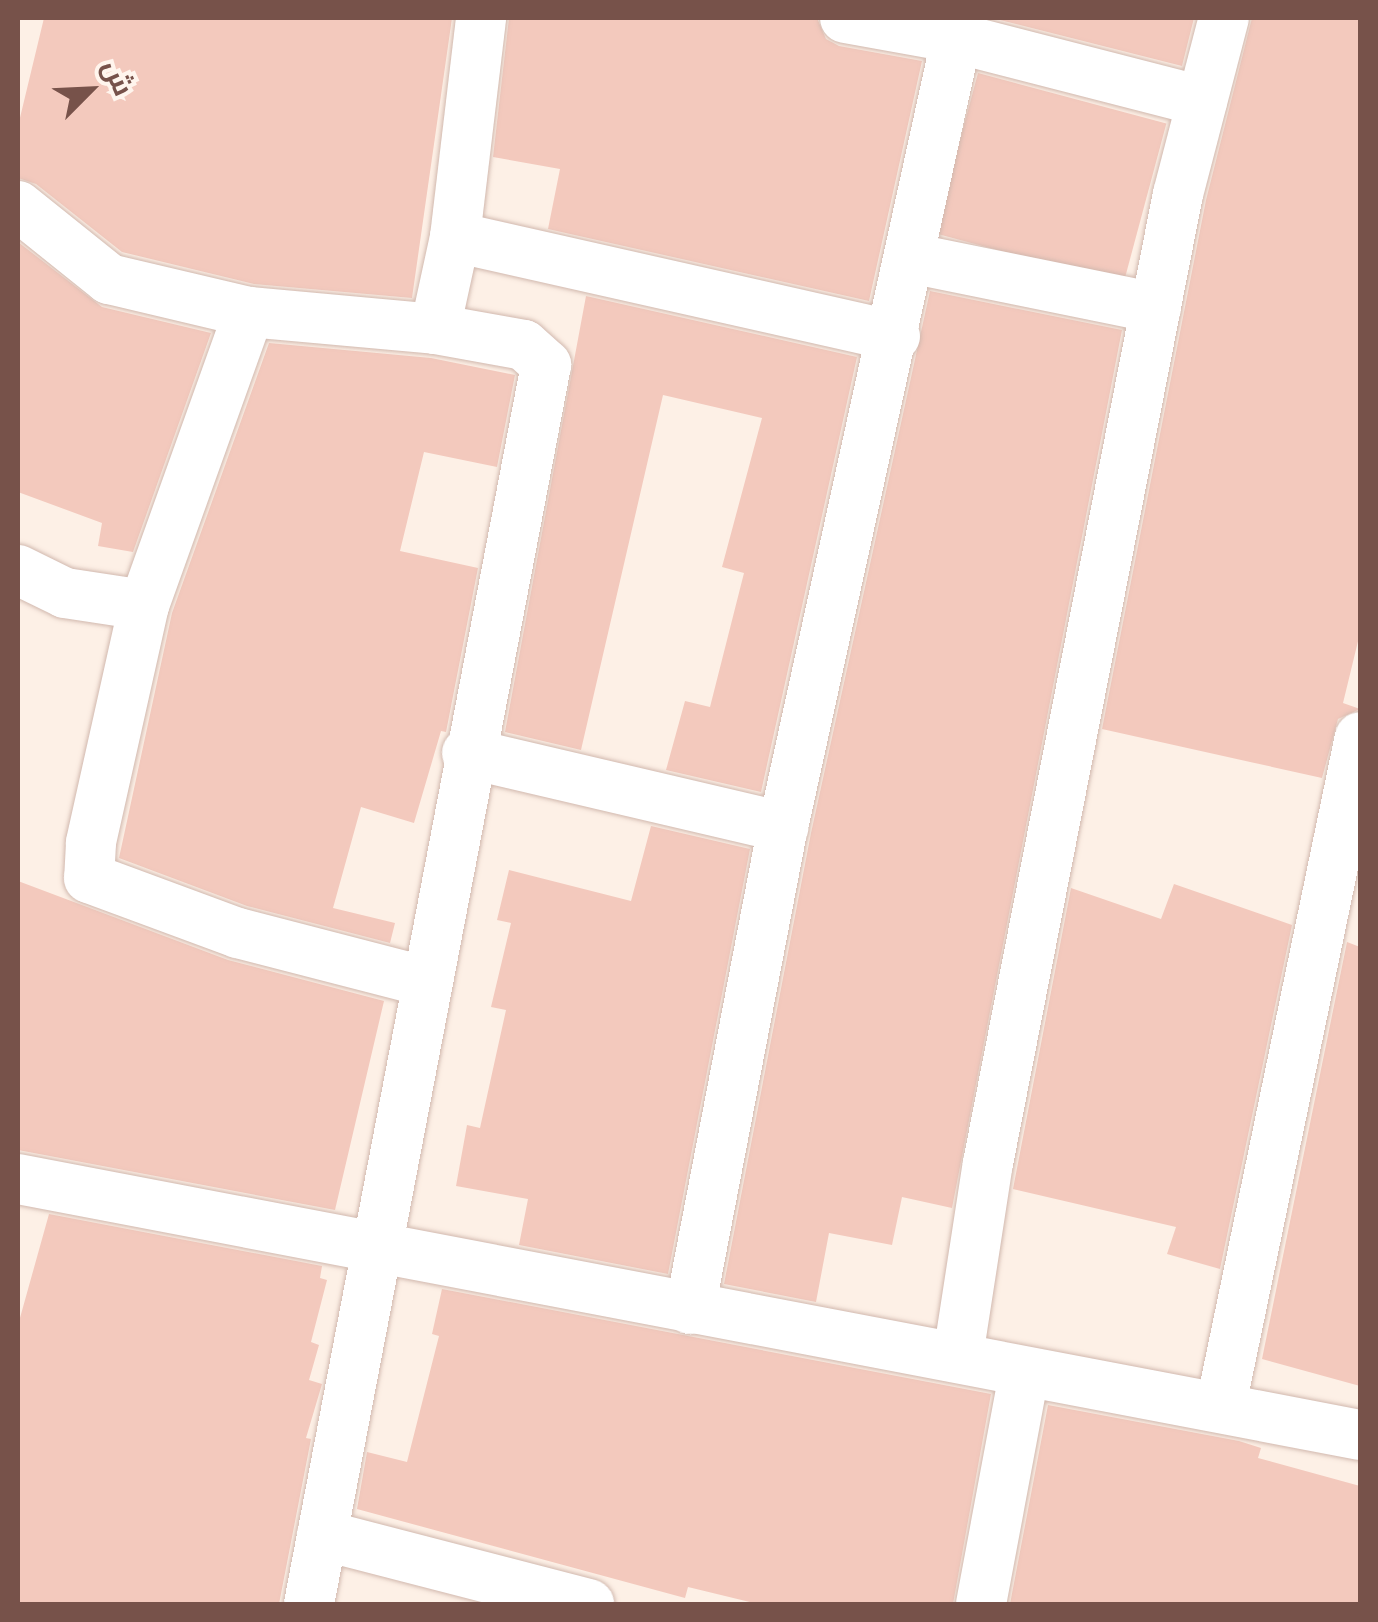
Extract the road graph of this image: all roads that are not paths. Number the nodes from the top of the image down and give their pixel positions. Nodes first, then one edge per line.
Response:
1 (480, 18) edge
2 (845, 18) edge
3 (1224, 18) edge
4 (959, 28) edge
5 (1202, 101) junction
6 (18, 206) edge
7 (455, 237) junction
8 (910, 258) junction
9 (1156, 308) junction
10 (250, 312) junction
11 (434, 329) junction
12 (895, 336) junction
13 (18, 570) edge
14 (144, 605) junction
15 (1360, 737) edge
16 (467, 754) junction
17 (1353, 799) edge
18 (783, 827) junction
19 (424, 980) junction
20 (18, 1182) edge
21 (374, 1247) junction
22 (690, 1308) junction
23 (958, 1356) junction
24 (1024, 1375) junction
25 (1222, 1406) junction
26 (1360, 1435) edge
27 (322, 1535) junction
28 (309, 1604) edge
29 (589, 1604) edge
30 (981, 1604) edge

1 - 7 street
2 - 4 street
3 - 5 street
4 - 5 street
4 - 8 street
5 - 9 street
6 - 10 street
7 - 11 street
7 - 12 street
8 - 9 street
8 - 12 street
9 - 23 street
10 - 11 street
10 - 14 street
11 - 16 street
12 - 18 street
13 - 14 street
14 - 19 street
15 - 17 street
16 - 18 street
16 - 19 street
17 - 25 street
18 - 22 street
19 - 21 street
20 - 21 street
21 - 22 street
21 - 27 street
22 - 23 street
23 - 24 street
24 - 25 street
24 - 30 street
25 - 26 street
27 - 28 street
27 - 29 street

